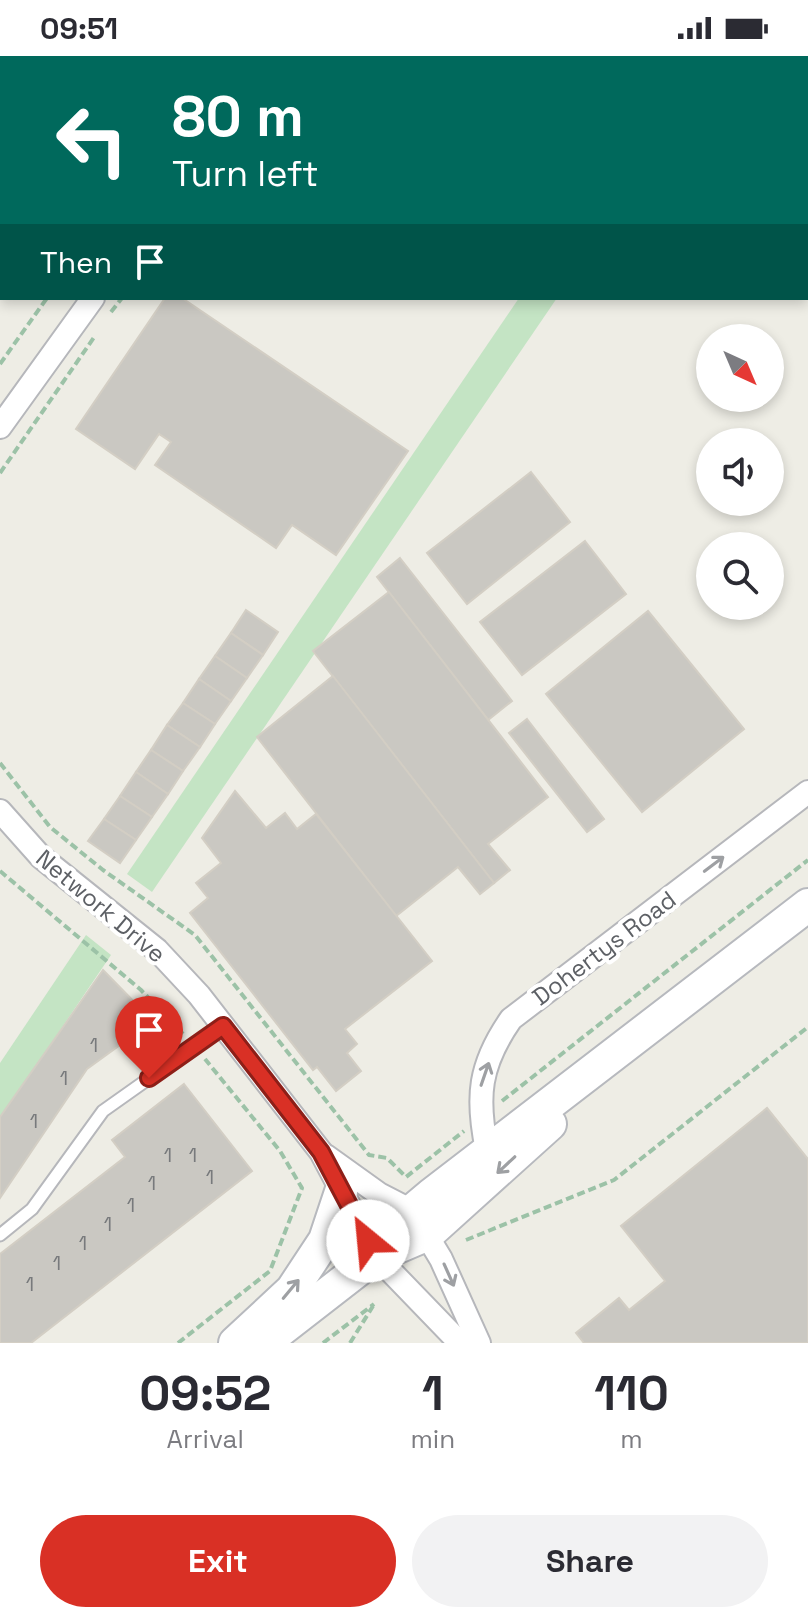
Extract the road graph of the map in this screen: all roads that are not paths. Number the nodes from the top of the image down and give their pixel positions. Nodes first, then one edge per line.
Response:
1 (92, 300) edge
2 (0, 427) edge
3 (808, 792) edge
4 (0, 811) edge
5 (793, 921) edge
6 (223, 1026) junction
7 (621, 1051) junction
8 (487, 1150) junction
9 (321, 1152) junction
10 (341, 1192) junction
11 (420, 1222) junction
12 (0, 1235) edge
13 (376, 1256) junction
14 (235, 1343) edge
15 (264, 1343) edge
16 (460, 1343) edge
17 (479, 1343) edge

1 - 2 street
8 -> 3 street, Dohertys Road
4 - 6 street, Network Drive
5 - 7 main road
6 - 9 street, Network Drive
6 - 12 lane
7 - 8 main road
7 -> 11 main road
8 - 11 main road
9 - 10 street, Network Drive
9 - 11 street, Network Drive
10 - 13 street, Network Drive
14 -> 10 main road
11 - 13 main road
11 -> 17 street
13 - 15 main road
13 - 16 street, Network Drive

